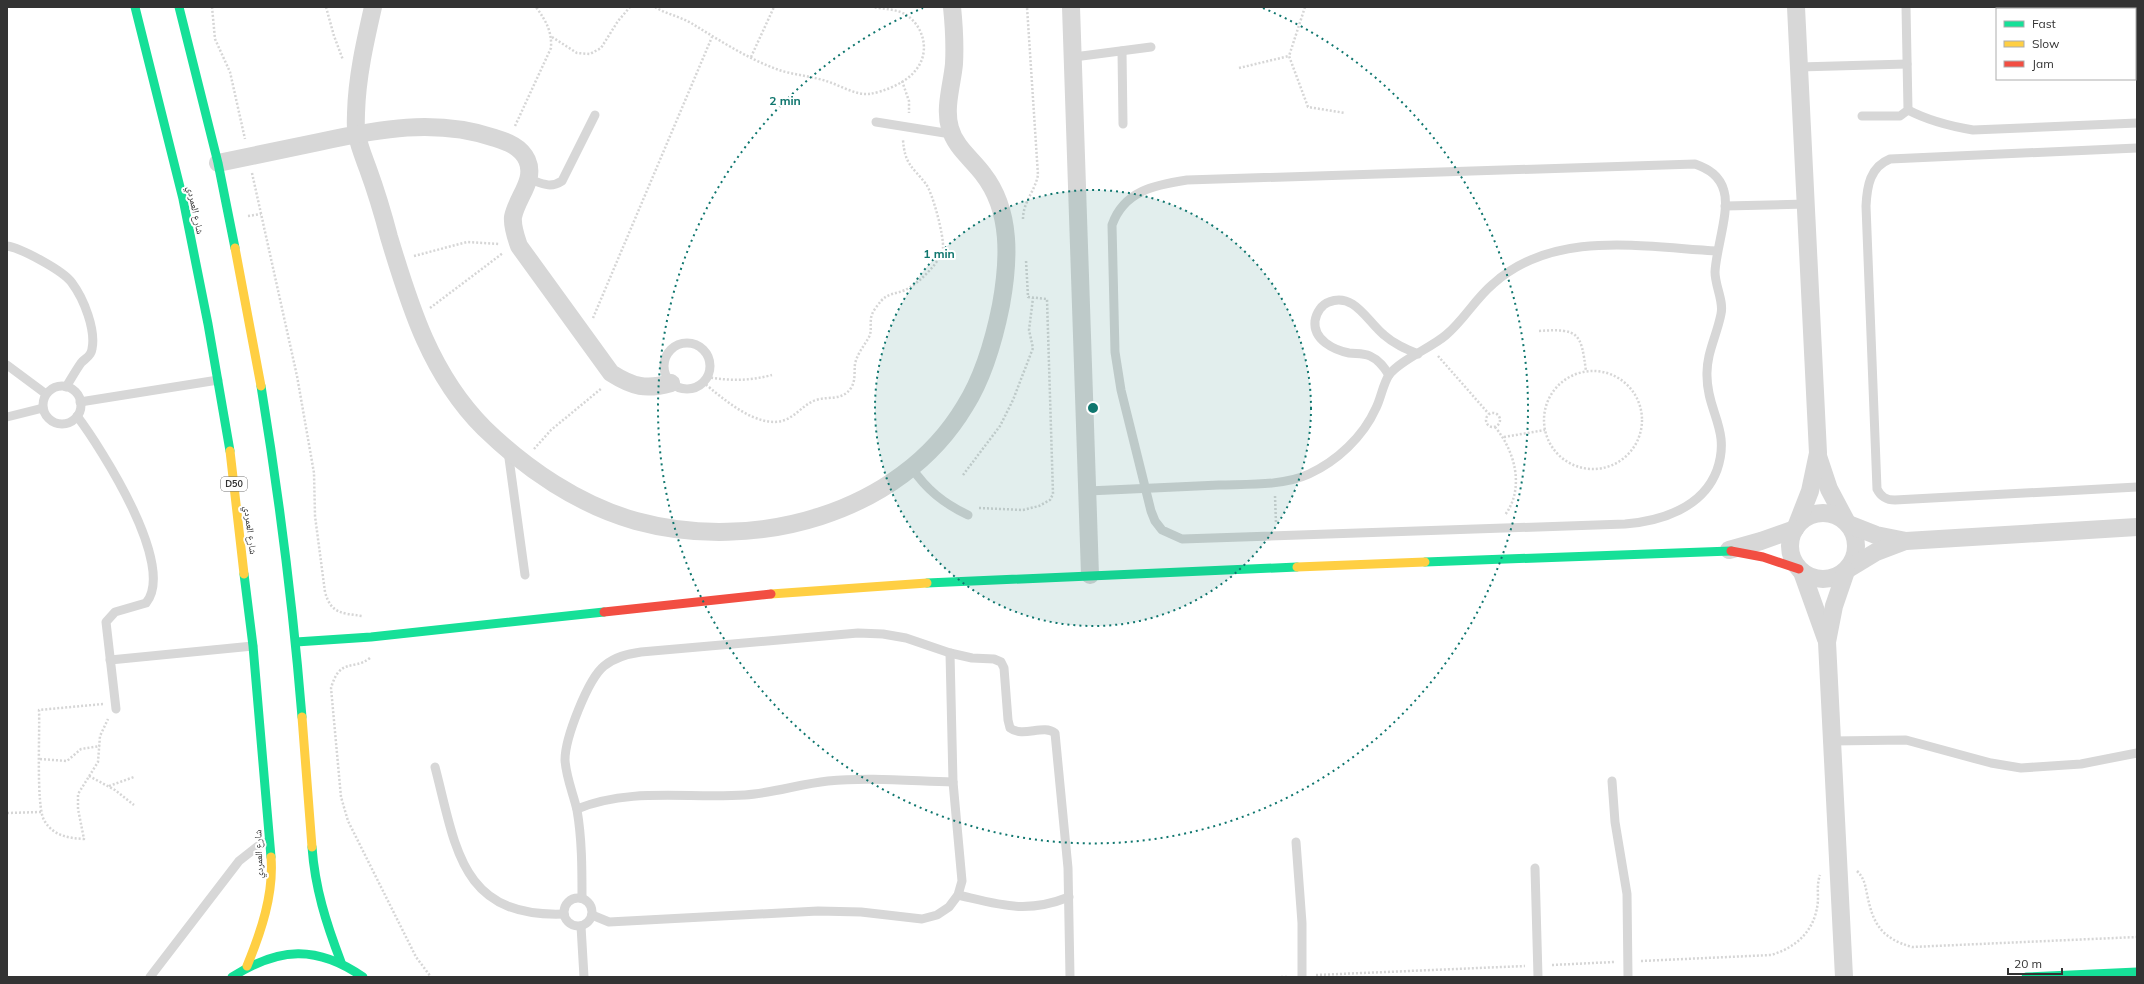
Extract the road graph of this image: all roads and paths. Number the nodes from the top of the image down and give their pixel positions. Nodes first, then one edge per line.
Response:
1 (135, 7) edge
2 (179, 7) edge
3 (212, 7) edge
4 (326, 7) edge
5 (373, 7) edge
6 (536, 7) edge
7 (630, 7) edge
8 (655, 7) edge
9 (774, 7) edge
10 (872, 7) edge
11 (899, 7) edge
12 (952, 7) edge
13 (1027, 7) edge
14 (1072, 7) edge
15 (1305, 7) edge
16 (1796, 7) edge
17 (1906, 7) edge
18 (898, 12) junction
19 (552, 37) junction
20 (712, 37) junction
21 (1151, 47) dead end
22 (1122, 51) junction
23 (1289, 56) junction
24 (751, 57) junction
25 (1074, 57) junction
26 (1907, 64) junction
27 (1799, 66) junction
28 (1239, 68) dead end
29 (902, 81) junction
30 (357, 85) junction
31 (1908, 110) junction
32 (1345, 113) dead end
33 (595, 115) dead end
34 (1862, 116) dead end
35 (876, 122) dead end
36 (2137, 123) edge
37 (1123, 124) dead end
38 (906, 127) junction
39 (356, 134) junction
40 (951, 134) junction
41 (503, 140) junction
42 (2137, 148) edge
43 (249, 156) junction
44 (218, 163) junction
45 (529, 179) junction
46 (1806, 204) junction
47 (1725, 206) junction
48 (1023, 220) dead end
49 (7, 246) edge
50 (516, 246) junction
51 (1717, 251) junction
52 (1026, 259) dead end
53 (397, 261) junction
54 (1033, 298) junction
55 (415, 319) junction
56 (1539, 331) dead end
57 (585, 338) junction
58 (1430, 347) junction
59 (1418, 354) junction
60 (7, 365) edge
61 (1586, 371) junction
62 (772, 375) dead end
63 (1389, 375) junction
64 (617, 377) junction
65 (705, 379) junction
66 (218, 380) junction
67 (671, 383) junction
68 (66, 386) junction
69 (46, 394) junction
70 (80, 402) junction
71 (43, 408) junction
72 (1489, 414) junction
73 (77, 416) junction
74 (7, 417) edge
75 (1496, 427) junction
76 (1545, 430) junction
77 (1504, 437) junction
78 (508, 449) junction
79 (1818, 453) junction
80 (523, 461) junction
81 (911, 467) junction
82 (963, 475) dead end
83 (1274, 482) junction
84 (2137, 487) edge
85 (1145, 488) junction
86 (1088, 491) junction
87 (971, 512) joint
88 (1847, 522) junction
89 (2137, 527) edge
90 (1795, 528) junction
91 (1495, 529) junction
92 (1276, 536) junction
93 (1906, 541) junction
94 (1728, 550) junction
95 (1800, 570) junction
96 (1847, 570) junction
97 (525, 575) dead end
98 (1090, 575) junction
99 (371, 637) junction
100 (296, 642) junction
101 (1827, 642) junction
102 (253, 646) junction
103 (950, 653) junction
104 (110, 660) junction
105 (116, 706) junction
106 (1832, 741) junction
107 (100, 746) junction
108 (2137, 753) edge
109 (40, 759) junction
110 (435, 767) dead end
111 (89, 776) junction
112 (134, 777) dead end
113 (1612, 781) dead end
114 (953, 782) junction
115 (109, 786) junction
116 (134, 805) dead end
117 (577, 809) junction
118 (41, 812) junction
119 (7, 813) edge
120 (270, 840) junction
121 (1296, 842) dead end
122 (1535, 868) dead end
123 (1838, 868) junction
124 (958, 895) junction
125 (582, 898) junction
126 (1069, 898) junction
127 (564, 914) junction
128 (592, 915) junction
129 (581, 926) junction
130 (2137, 937) edge
131 (1628, 961) junction
132 (341, 962) junction
133 (1538, 965) junction
134 (247, 966) junction
135 (2137, 972) edge
136 (1302, 976) edge
137 (150, 977) edge
138 (232, 977) edge
139 (363, 977) edge
140 (431, 977) edge
141 (584, 977) edge
142 (1070, 977) edge
143 (1281, 977) edge
144 (1538, 977) edge
145 (1628, 977) edge
146 (1844, 977) edge
147 (2026, 977) edge

1 - 66 main road, شارع العمردي / D50
2 - 44 main road
3 - 43 path
4 - 30 path
5 - 30 street
6 - 19 path
7 - 19 path
8 - 20 path
9 - 24 path
10 - 18 path
11 - 18 path
12 - 40 street
13 - 48 path
14 - 25 street
15 - 23 path
16 - 27 street
17 - 26 lane
18 - 29 path
19 - 41 path
20 - 24 path
20 - 57 path
21 - 22 lane
22 - 25 lane
22 - 37 lane
23 - 28 path
23 - 32 path
24 - 29 path
25 - 86 street
26 - 27 lane
26 - 31 lane
27 - 46 street
29 - 38 path
30 - 39 street
31 - 34 lane
31 - 36 lane
33 - 45 lane
35 - 38 lane
38 - 40 lane
38 - 65 path
39 - 41 street
39 - 43 street
39 - 53 street
40 - 81 street
41 - 45 street
42 - 84 lane
43 - 44 street
43 - 99 path
44 - 100 main road
45 - 50 street
46 - 47 lane
46 - 79 street
47 - 51 lane
47 - 85 lane
49 - 68 lane
50 - 53 path
50 - 55 path
50 - 57 street
51 - 58 lane
51 - 91 lane
52 - 54 path
53 - 55 street
54 - 82 path
54 - 87 path
55 - 78 street
56 - 61 path
57 - 64 street
58 - 59 lane
58 - 72 path
59 - 63 lane
59 - 63 lane
60 - 69 lane
61 - 76 path
61 - 76 path
62 - 65 path
63 - 83 lane
64 - 67 street
64 - 80 path
65 - 67 lane
65 - 67 lane
66 - 70 lane
66 - 102 main road, شارع العمردي / D50
68 - 69 lane
68 - 70 lane
69 - 71 lane
70 - 73 lane
71 - 73 lane
71 - 74 lane
72 - 75 path
72 - 75 path
73 - 104 lane
75 - 77 path
76 - 77 path
77 - 91 path
78 - 80 street
78 - 97 lane
79 - 88 street
79 - 90 street
80 - 81 street
81 - 87 lane
83 - 85 lane
83 - 92 path
85 - 86 lane
85 - 92 lane
86 - 98 street
88 - 90 street
88 - 93 street
88 - 96 street
89 - 93 street
90 - 94 street
90 - 95 street
91 - 92 lane
93 - 96 street
94 - 95 main road
94 - 98 main road
95 - 96 street
95 - 101 street
96 - 101 street
98 - 99 main road
99 - 100 main road
99 - 140 path
100 - 132 main road
101 - 106 street
102 - 104 lane
102 - 120 main road, شارع العمردي / D50
103 - 114 lane
103 - 117 lane
103 - 126 lane
104 - 105 lane
105 - 107 path
105 - 109 path
106 - 108 lane
106 - 123 street
107 - 109 path
107 - 111 path
109 - 118 path
110 - 127 lane
111 - 115 path
111 - 118 path
112 - 115 path
113 - 131 lane
114 - 117 lane
114 - 124 lane
115 - 116 path
117 - 125 lane
118 - 119 path
120 - 134 main road, شارع العمردي / D50
120 - 137 lane
121 - 136 lane
122 - 133 lane
123 - 130 path
123 - 131 path
123 - 146 street
124 - 126 lane
124 - 128 lane
125 - 127 lane
125 - 128 lane
126 - 142 lane
127 - 129 lane
128 - 129 lane
129 - 141 lane
131 - 133 path
131 - 145 lane
132 - 134 main road
132 - 139 main road
133 - 136 path
133 - 144 lane
134 - 138 main road
135 - 147 main road
136 - 143 path

